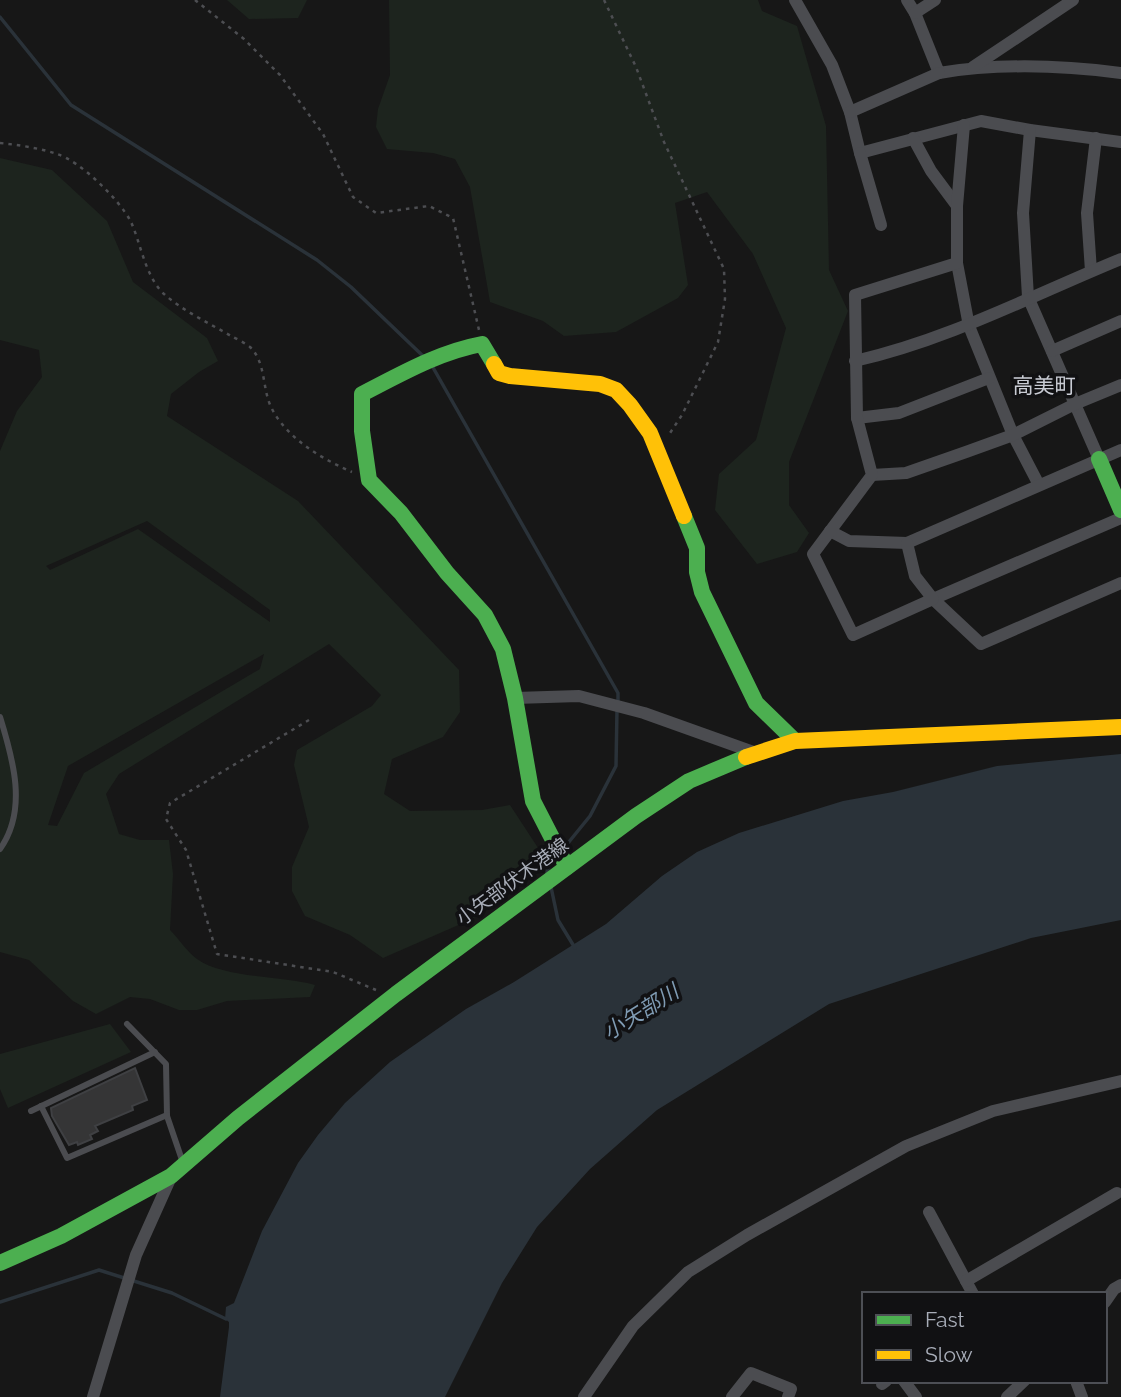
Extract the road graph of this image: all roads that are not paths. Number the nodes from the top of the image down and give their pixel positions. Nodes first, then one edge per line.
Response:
1 (795, 0) edge
2 (907, 0) edge
3 (935, 0) edge
4 (1073, 0) edge
5 (915, 13) junction
6 (973, 68) junction
7 (939, 73) junction
8 (1121, 74) edge
9 (850, 112) junction
10 (964, 125) junction
11 (1030, 130) junction
12 (913, 138) junction
13 (1096, 138) junction
14 (1121, 142) edge
15 (860, 153) junction
16 (957, 206) junction
17 (881, 225) dead end
18 (1121, 259) edge
19 (957, 263) junction
20 (1091, 271) junction
21 (1028, 297) junction
22 (1121, 321) edge
23 (970, 326) junction
24 (1052, 351) junction
25 (855, 361) junction
26 (989, 378) junction
27 (1121, 385) edge
28 (1075, 404) junction
29 (857, 418) junction
30 (1013, 435) junction
31 (1121, 450) edge
32 (1099, 459) junction
33 (872, 475) junction
34 (1039, 485) junction
35 (1121, 510) edge
36 (1121, 518) edge
37 (830, 531) junction
38 (906, 543) junction
39 (1121, 583) edge
40 (933, 598) junction
41 (515, 698) junction
42 (0, 717) edge
43 (1121, 727) edge
44 (795, 741) junction
45 (756, 753) junction
46 (0, 849) edge
47 (567, 867) junction
48 (127, 1024) dead end
49 (155, 1052) junction
50 (1121, 1081) edge
51 (41, 1106) junction
52 (31, 1111) dead end
53 (167, 1115) junction
54 (177, 1171) junction
55 (1117, 1193) dead end
56 (929, 1212) dead end
57 (0, 1263) edge
58 (966, 1281) junction
59 (1121, 1285) edge
60 (972, 1292) edge
61 (1107, 1300) edge
62 (1021, 1383) edge
63 (588, 1394) edge
64 (93, 1397) edge
65 (732, 1397) edge
66 (788, 1397) edge
67 (1007, 1397) edge

1 - 9 street
2 - 5 street
3 - 5 street
4 - 6 street
5 - 7 street
6 - 7 street
6 - 8 street
7 - 9 street
9 - 15 street
10 - 11 street
10 - 12 street
10 - 16 street
11 - 13 street
11 - 21 street
12 - 15 street
12 - 16 street
13 - 14 street
13 - 20 street
15 - 17 street
16 - 19 street
18 - 20 street
19 - 23 street
19 - 25 street
20 - 21 street
21 - 23 street
21 - 24 street
22 - 24 street
23 - 25 street
23 - 26 street
24 - 28 street
25 - 29 street
26 - 29 street
26 - 30 street
27 - 28 street
28 - 30 street
28 - 32 street
29 - 33 street
30 - 33 street
30 - 34 street
31 - 32 street
32 - 34 street
32 - 35 street
33 - 37 street
34 - 38 street
36 - 40 street
37 - 38 street
37 - 40 street
38 - 40 street
39 - 40 street
41 - 44 street
41 - 45 street
41 - 47 street
42 - 46 lane
43 - 44 street, 小矢部伏木港線
44 - 45 street, 小矢部伏木港線
45 - 47 street, 小矢部伏木港線
47 - 54 street, 小矢部伏木港線
48 - 49 lane
49 - 51 lane
49 - 53 lane
50 - 63 street
51 - 52 lane
51 - 53 lane
53 - 54 lane
54 - 57 street, 小矢部伏木港線
54 - 64 street
55 - 58 street
56 - 58 street
58 - 60 street
59 - 61 street
62 - 67 street
65 - 66 street

